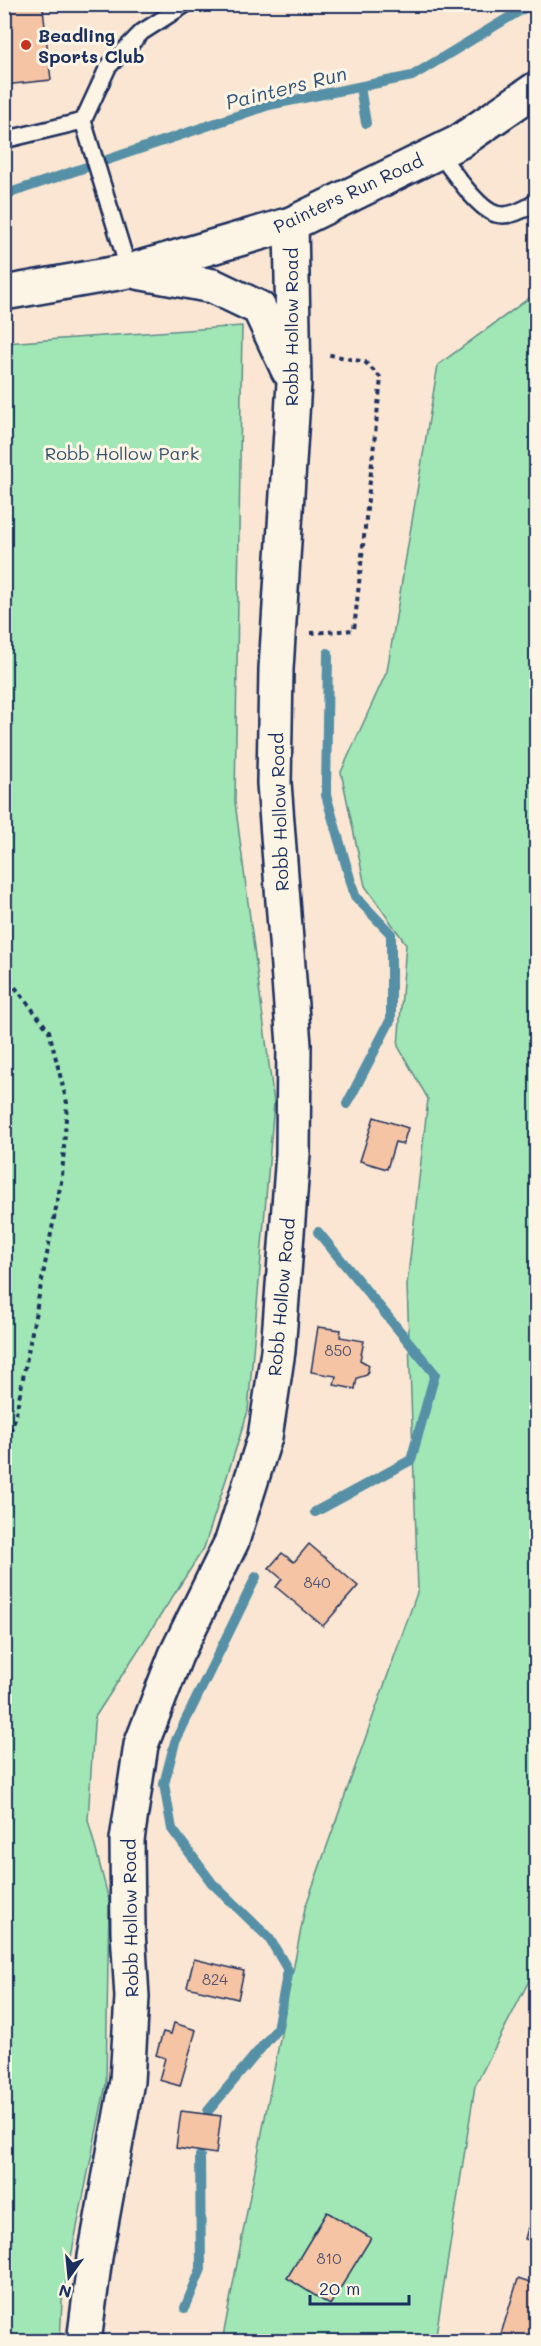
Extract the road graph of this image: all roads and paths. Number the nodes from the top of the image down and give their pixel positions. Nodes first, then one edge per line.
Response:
1 (186, 4) edge
2 (537, 89) edge
3 (83, 121) junction
4 (4, 140) edge
5 (438, 152) junction
6 (537, 202) edge
7 (291, 224) junction
8 (129, 271) junction
9 (4, 293) edge
10 (293, 367) junction
11 (278, 634) junction
12 (4, 973) edge
13 (4, 1454) edge
14 (4, 1973) edge
15 (11, 1973) dead end
16 (84, 2342) edge

1 - 3 lane
2 - 5 street, Painters Run Road
3 - 4 lane
3 - 8 lane
5 - 6 lane
5 - 7 street, Painters Run Road
7 - 8 street, Painters Run Road
7 - 10 street, Robb Hollow Road
8 - 9 street, Painters Run Road
8 - 10 street
10 - 11 street, Robb Hollow Road
10 - 11 path
11 - 16 street, Robb Hollow Road
12 - 13 path
14 - 15 path

